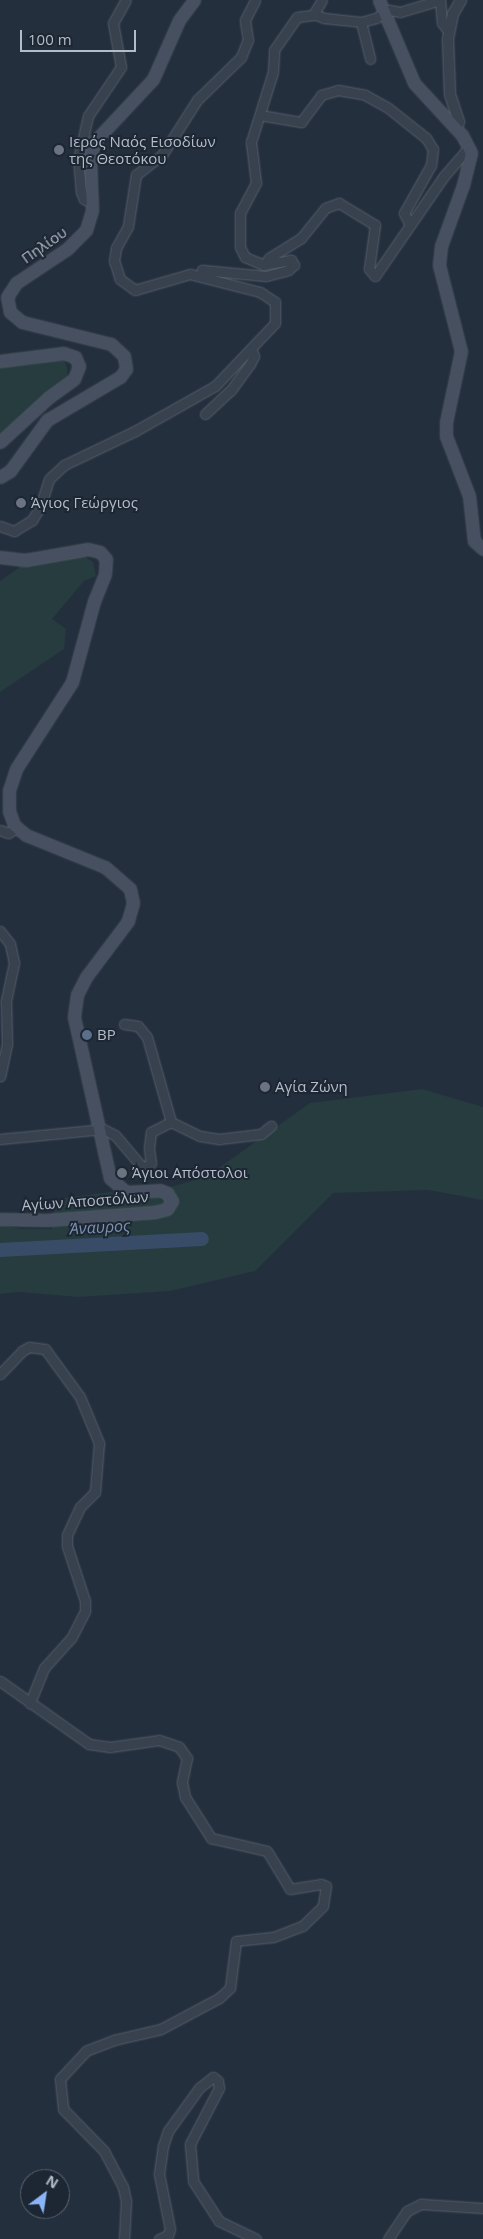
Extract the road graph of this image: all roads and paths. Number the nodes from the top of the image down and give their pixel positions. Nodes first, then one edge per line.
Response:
1 (126, 0) edge
2 (194, 0) edge
3 (255, 0) edge
4 (322, 0) edge
5 (379, 0) edge
6 (460, 0) edge
7 (314, 14) junction
8 (384, 14) junction
9 (361, 22) junction
10 (449, 32) junction
11 (370, 59) dead end
12 (260, 114) junction
13 (456, 129) junction
14 (469, 147) junction
15 (91, 202) junction
16 (410, 225) junction
17 (264, 265) junction
18 (200, 276) junction
19 (5, 308) edge
20 (252, 349) junction
21 (0, 361) edge
22 (205, 414) dead end
23 (0, 442) edge
24 (0, 479) edge
25 (0, 526) edge
26 (483, 549) edge
27 (0, 557) edge
28 (16, 828) junction
29 (0, 830) edge
30 (0, 931) edge
31 (124, 1024) dead end
32 (0, 1076) edge
33 (171, 1122) junction
34 (271, 1126) dead end
35 (98, 1128) junction
36 (0, 1138) edge
37 (0, 1219) edge
38 (0, 1374) edge
39 (0, 1681) edge
40 (30, 1703) junction
41 (483, 2208) edge
42 (124, 2239) edge
43 (159, 2239) edge
44 (256, 2239) edge
45 (388, 2239) edge

1 - 15 street
2 - 15 main road, Πηλίου
3 - 18 street
4 - 7 street
5 - 8 main road
6 - 10 street
7 - 9 street
7 - 12 street
8 - 9 street
8 - 10 street
8 - 13 main road
9 - 11 street
10 - 13 street
12 - 16 street
12 - 17 street
13 - 14 main road
14 - 16 street
14 - 26 main road
15 - 19 main road, Πηλίου
16 - 17 street
17 - 18 street
18 - 20 street
19 - 24 main road, Πηλίου
20 - 22 street
20 - 25 street
21 - 23 main road
27 - 28 main road
28 - 29 street
28 - 35 main road, Αγίων Αποστόλων
30 - 32 street
31 - 33 street
33 - 34 street
33 - 35 street
35 - 36 street
35 - 37 main road, Αγίων Αποστόλων
38 - 40 street
39 - 40 street
40 - 42 street
41 - 45 street
43 - 44 street

